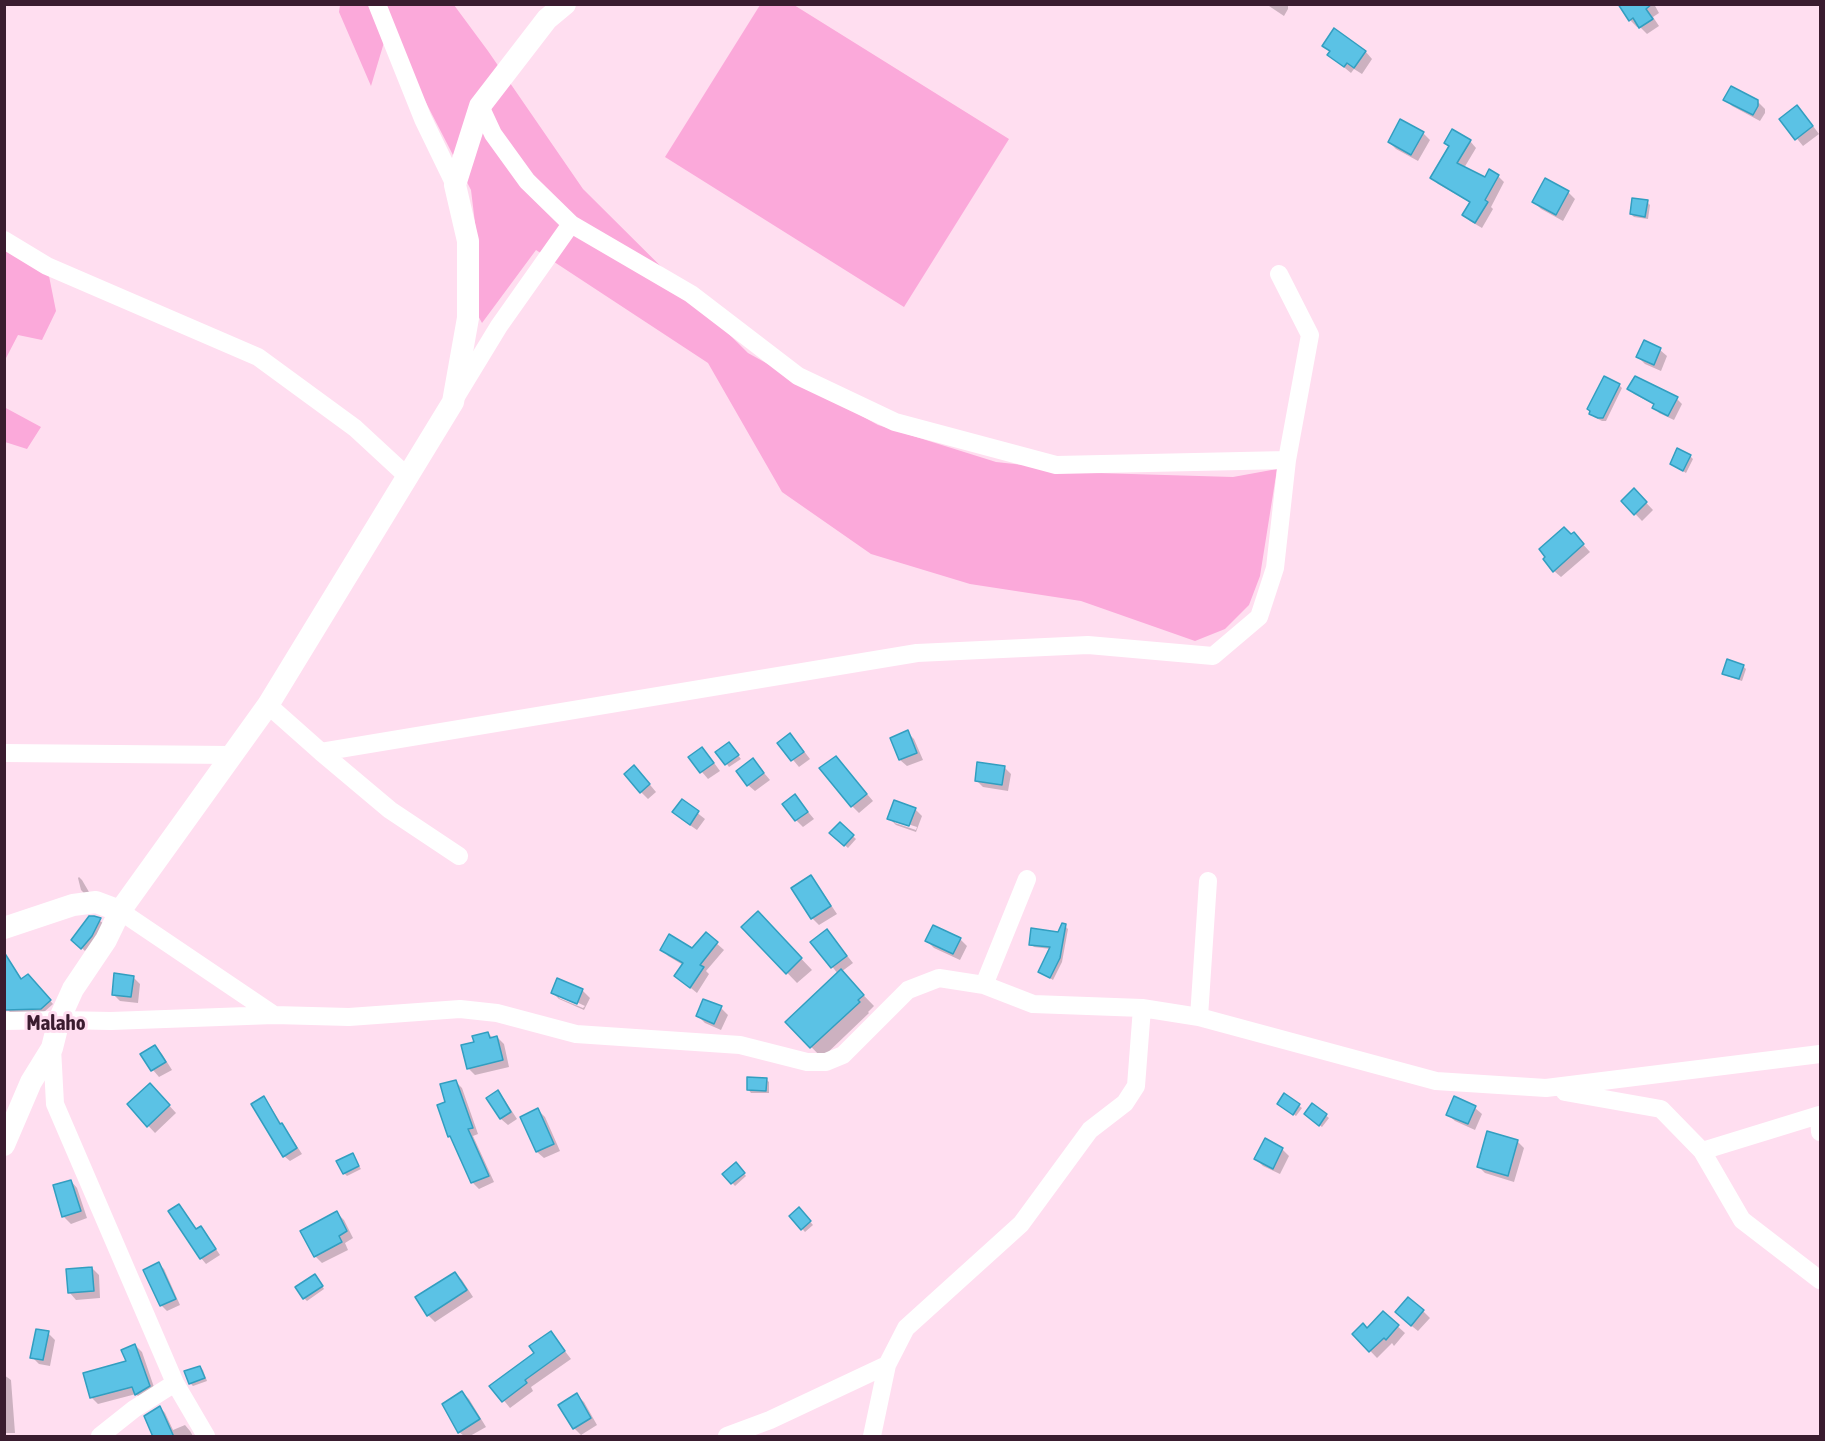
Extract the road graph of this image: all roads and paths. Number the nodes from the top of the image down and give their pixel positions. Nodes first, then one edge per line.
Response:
1 (377, 4) edge
2 (565, 4) edge
3 (480, 106) junction
4 (455, 185) junction
5 (571, 224) junction
6 (4, 240) edge
7 (1279, 274) dead end
8 (453, 402) junction
9 (1287, 460) junction
10 (408, 477) junction
11 (268, 705) junction
12 (321, 752) junction
13 (4, 753) edge
14 (231, 755) junction
15 (459, 856) dead end
16 (1027, 879) dead end
17 (1208, 881) dead end
18 (120, 911) junction
19 (4, 928) edge
20 (984, 986) junction
21 (1142, 1008) junction
22 (274, 1015) junction
23 (1199, 1017) junction
24 (59, 1020) junction
25 (4, 1021) edge
26 (52, 1048) junction
27 (1821, 1054) edge
28 (1546, 1088) junction
29 (1821, 1132) edge
30 (4, 1145) edge
31 (1701, 1151) junction
32 (1821, 1280) edge
33 (887, 1365) junction
34 (175, 1383) junction
35 (99, 1437) edge
36 (206, 1437) edge
37 (727, 1437) edge
38 (872, 1437) edge

1 - 4 street
2 - 3 street
3 - 4 street
3 - 5 street
4 - 8 street
5 - 8 street
5 - 9 street
6 - 10 street
7 - 9 street
8 - 10 street
9 - 12 street
10 - 11 street
11 - 12 street
11 - 14 street
12 - 15 street
13 - 14 street
14 - 18 street
16 - 20 street
17 - 23 street
18 - 19 street
18 - 22 street
18 - 24 street
20 - 21 street
20 - 22 street
21 - 23 street
21 - 33 street
22 - 24 street
23 - 28 street
24 - 25 street
24 - 26 street
26 - 30 street
26 - 34 street
27 - 28 street
28 - 31 street
29 - 31 street
31 - 32 street
33 - 37 street
33 - 38 street
34 - 35 street
34 - 36 street

